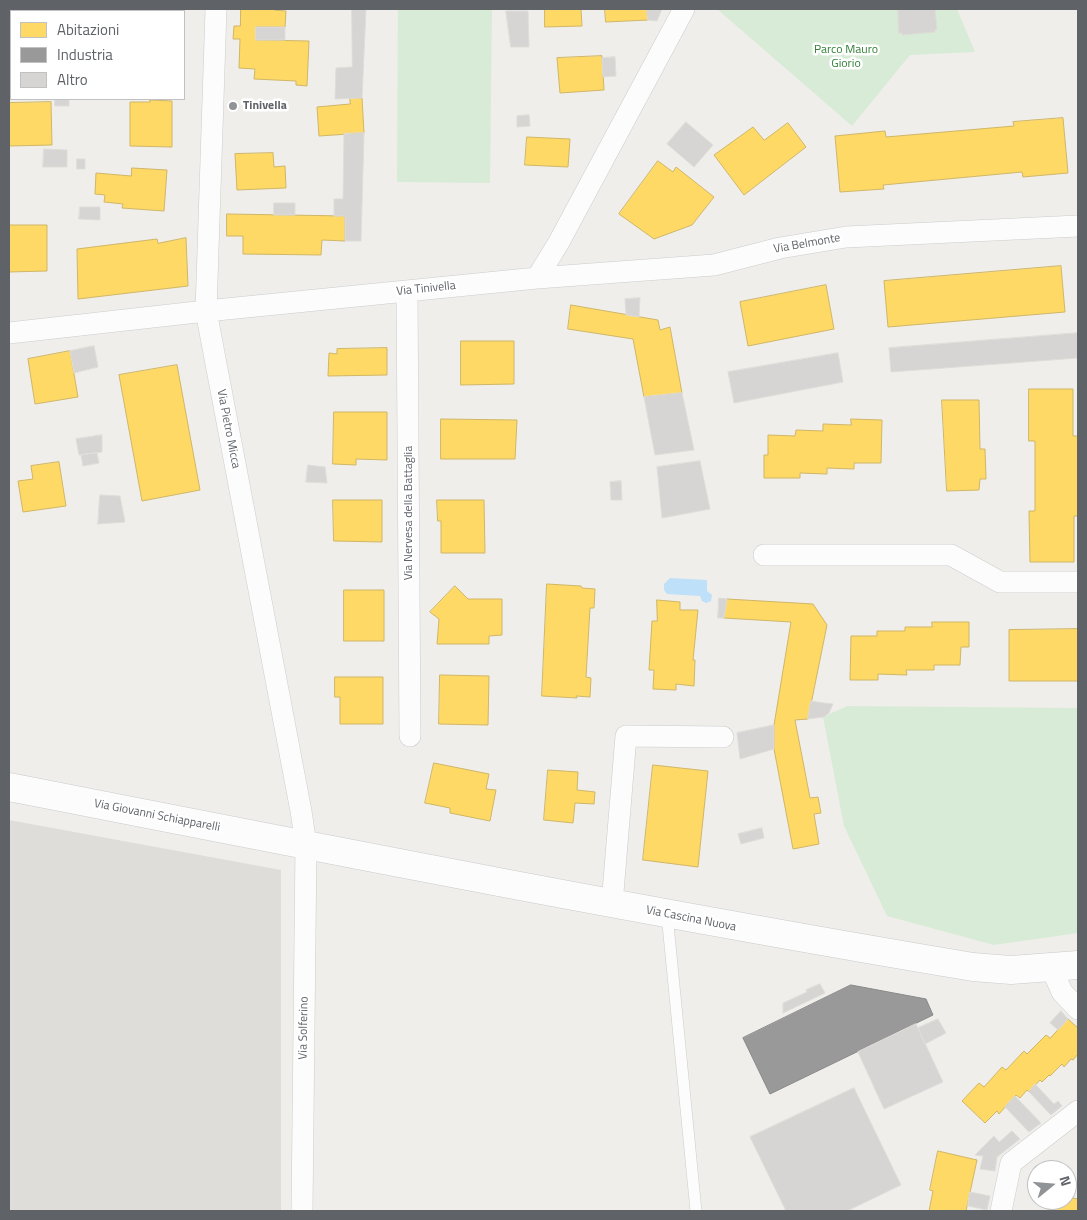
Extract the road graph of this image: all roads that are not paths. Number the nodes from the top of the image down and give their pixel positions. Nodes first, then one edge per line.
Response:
1 (216, 9) edge
2 (684, 9) edge
3 (1078, 226) edge
4 (538, 278) junction
5 (407, 291) junction
6 (206, 310) junction
7 (9, 333) edge
8 (764, 555) dead end
9 (1078, 582) edge
10 (410, 736) dead end
11 (723, 737) dead end
12 (9, 787) edge
13 (306, 845) junction
14 (612, 904) junction
15 (667, 914) junction
16 (1078, 965) edge
17 (1051, 967) junction
18 (1078, 1009) edge
19 (1078, 1111) edge
20 (302, 1211) edge
21 (696, 1211) edge
22 (1001, 1211) edge

1 - 6 street, Via Pietro Micca
2 - 4 street
3 - 4 street, Via Belmonte
4 - 5 street, Via Tinivella
5 - 6 street, Via Tinivella
5 - 10 street, Via Nervesa della Battaglia
6 - 7 street, Via Tinivella
6 - 13 street, Via Pietro Micca
8 - 9 street
11 - 14 street
12 - 13 street, Via Giovanni Schiapparelli
13 - 14 street, Via Cascina Nuova
13 - 20 street, Via Solferino
14 - 15 street, Via Cascina Nuova
15 - 17 street, Via Cascina Nuova
15 - 21 lane
16 - 17 street, Via Cascina Nuova
17 - 18 street
19 - 22 street

